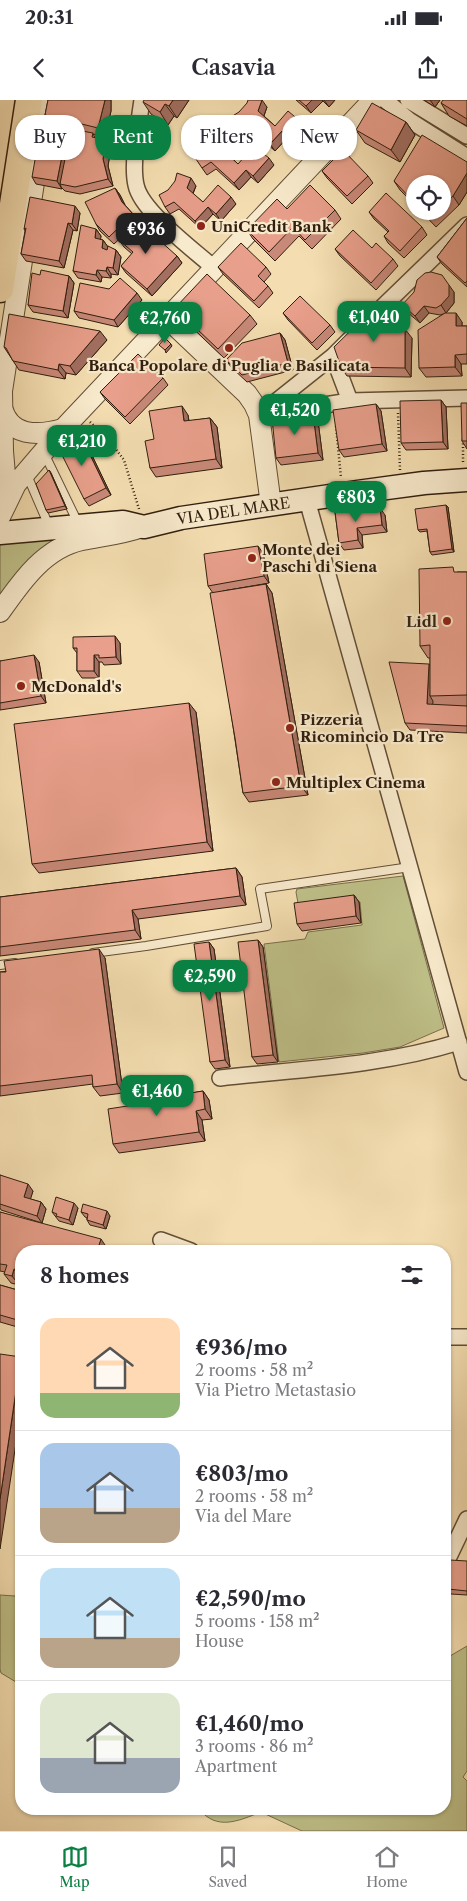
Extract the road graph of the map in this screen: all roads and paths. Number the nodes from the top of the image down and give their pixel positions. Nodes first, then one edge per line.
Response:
1 (50, 100) edge
2 (142, 100) edge
3 (373, 100) edge
4 (385, 100) edge
5 (408, 100) edge
6 (25, 104) edge
7 (467, 136) edge
8 (467, 157) edge
9 (0, 185) edge
10 (467, 225) edge
11 (214, 268) junction
12 (0, 289) edge
13 (168, 319) junction
14 (333, 356) junction
15 (2, 398) junction
16 (467, 398) edge
17 (398, 400) junction
18 (350, 401) junction
19 (333, 403) junction
20 (80, 411) junction
21 (259, 415) junction
22 (62, 429) junction
23 (462, 435) edge
24 (43, 451) junction
25 (25, 471) junction
26 (466, 481) edge
27 (401, 486) junction
28 (342, 494) junction
29 (307, 500) junction
30 (271, 505) junction
31 (4, 508) edge
32 (79, 525) junction
33 (143, 527) junction
34 (49, 528) junction
35 (0, 533) edge
36 (0, 612) edge
37 (410, 867) junction
38 (89, 954) edge
39 (23, 962) edge
40 (0, 965) edge
41 (458, 1042) junction
42 (467, 1072) edge
43 (220, 1078) dead end
44 (161, 1240) dead end
45 (175, 1245) edge
46 (451, 1337) edge
47 (467, 1337) edge
48 (467, 1519) edge
49 (451, 1552) edge

1 - 15 street
2 - 11 street
3 - 11 street
4 - 8 street
5 - 7 street
6 - 9 highway
6 - 12 highway
10 - 14 street
11 - 13 street
13 - 20 street
13 - 21 street
14 - 18 street
14 - 21 street
15 - 22 street
15 - 31 street
16 - 17 street
17 - 18 street
17 - 27 path
18 - 19 street
19 - 21 street
19 - 28 path
20 - 22 street
20 - 33 path
21 - 30 street
22 - 24 street
23 - 26 path
24 - 25 street
24 - 32 lane
25 - 31 street
25 - 34 lane
26 - 27 main road, VIA DEL MARE
27 - 28 main road, VIA DEL MARE
28 - 29 main road, VIA DEL MARE
29 - 30 main road, VIA DEL MARE
29 - 37 street
30 - 33 main road, VIA DEL MARE
32 - 33 main road, VIA DEL MARE
32 - 34 main road, VIA DEL MARE
33 - 36 street
34 - 35 main road, VIA DEL MARE
37 - 38 lane
37 - 41 street
39 - 40 lane
41 - 42 street
41 - 43 street
44 - 45 street
46 - 47 street
48 - 49 street

